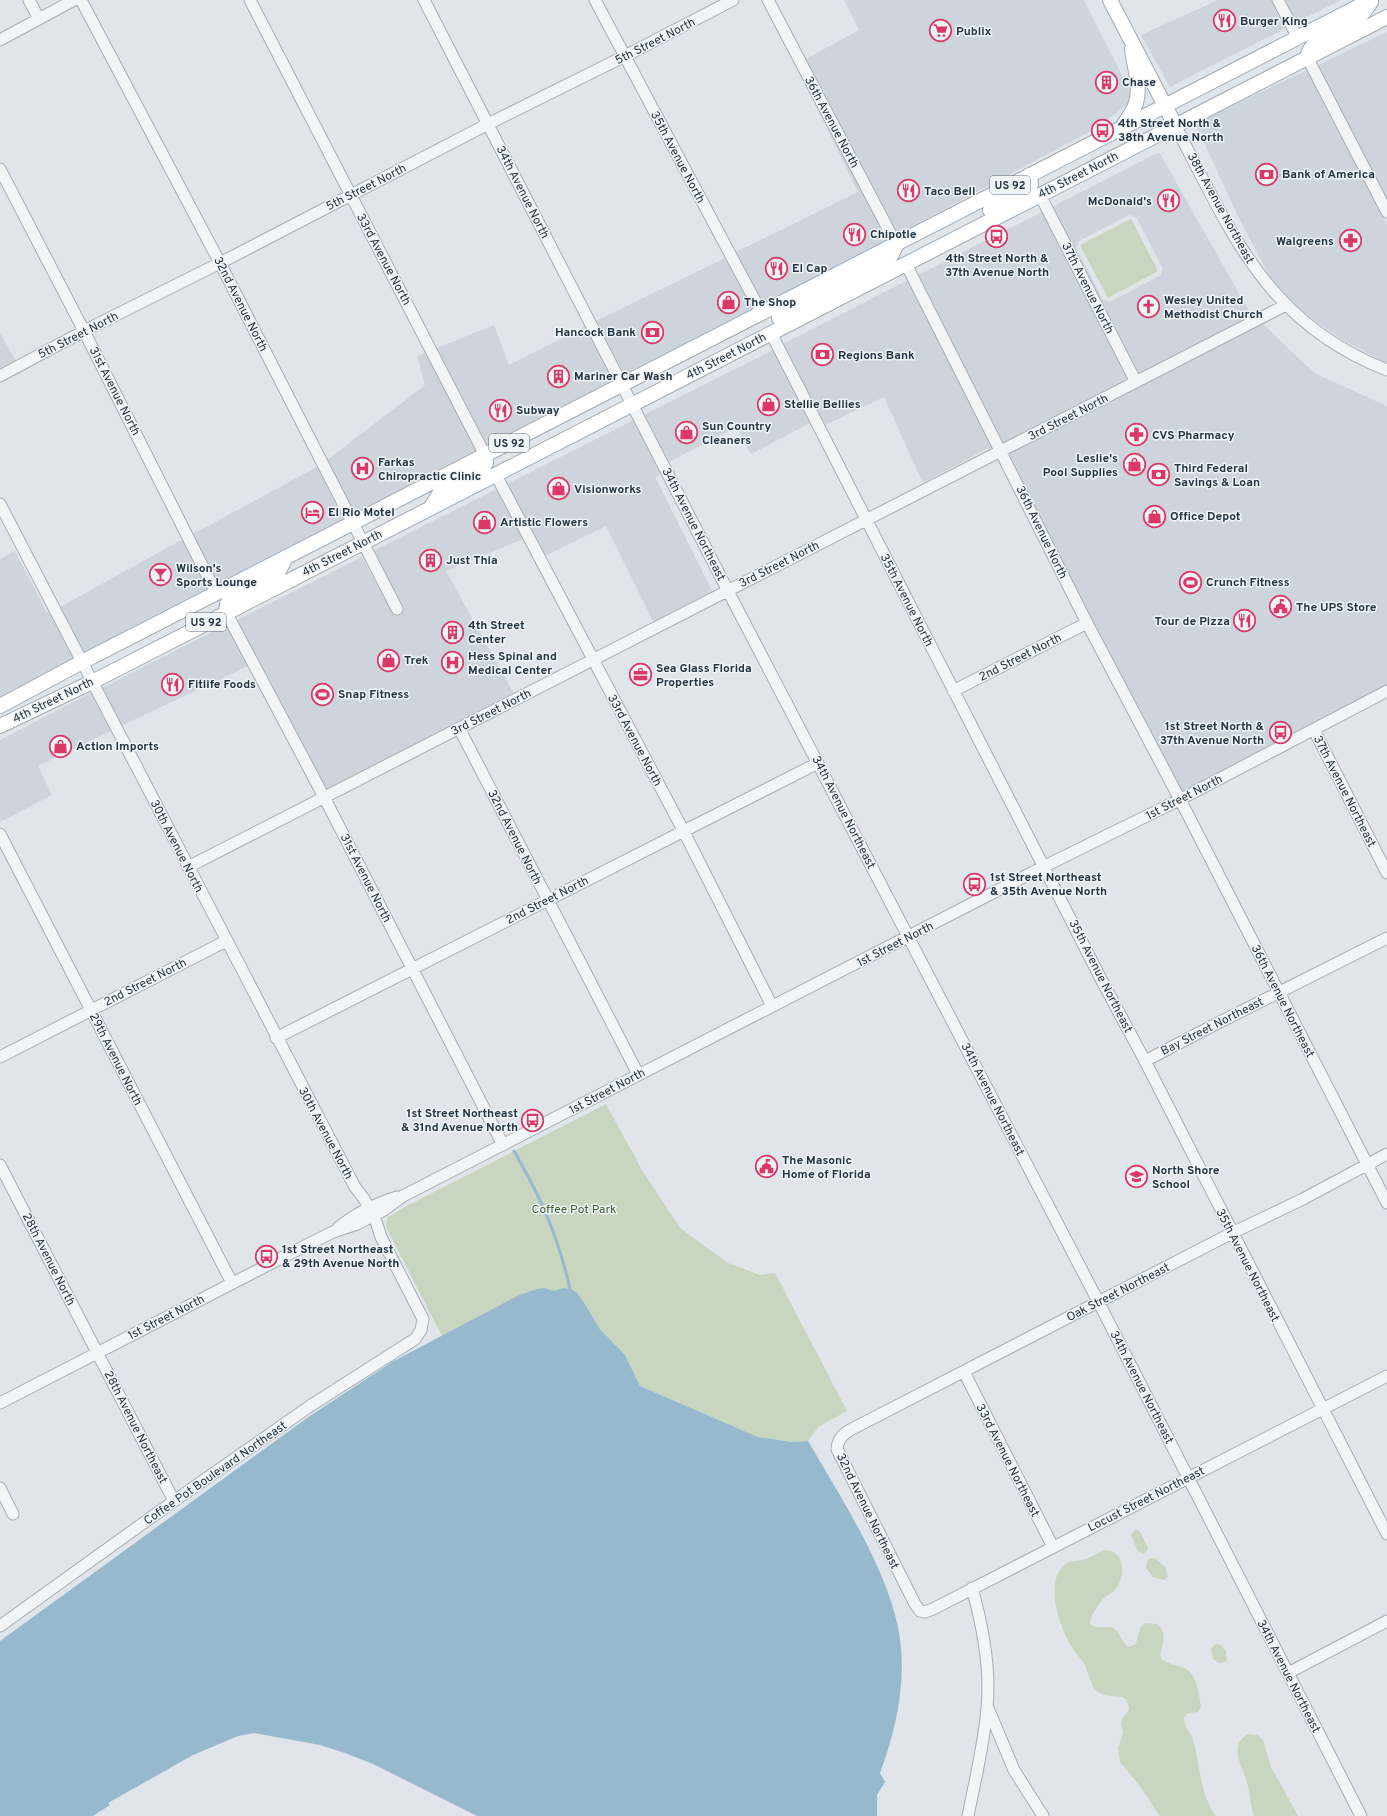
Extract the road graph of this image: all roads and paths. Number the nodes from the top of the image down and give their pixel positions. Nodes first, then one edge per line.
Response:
1 (29, 0) edge
2 (74, 0) edge
3 (81, 0) edge
4 (250, 0) edge
5 (424, 0) edge
6 (595, 0) edge
7 (733, 0) edge
8 (768, 0) edge
9 (1110, 0) edge
10 (1278, 0) edge
11 (1372, 0) edge
12 (1387, 17) edge
13 (39, 19) junction
14 (1130, 38) junction
15 (1298, 38) junction
16 (0, 40) edge
17 (625, 56) junction
18 (1307, 57) junction
19 (1166, 106) junction
20 (488, 124) junction
21 (1175, 125) junction
22 (1120, 129) junction
23 (0, 169) edge
24 (1029, 176) junction
25 (351, 195) junction
26 (1040, 195) junction
27 (1387, 212) edge
28 (961, 236) junction
29 (896, 244) junction
30 (220, 263) junction
31 (906, 264) junction
32 (1286, 305) junction
33 (762, 314) junction
34 (84, 331) junction
35 (771, 333) junction
36 (1387, 370) edge
37 (0, 376) edge
38 (1136, 382) junction
39 (623, 384) junction
40 (632, 404) junction
41 (1001, 451) junction
42 (485, 455) junction
43 (496, 475) junction
44 (0, 504) edge
45 (431, 508) junction
46 (866, 520) junction
47 (352, 523) junction
48 (362, 543) junction
49 (286, 557) junction
50 (728, 590) junction
51 (216, 593) junction
52 (397, 609) dead end
53 (226, 612) junction
54 (1087, 623) junction
55 (593, 660) junction
56 (82, 662) junction
57 (92, 682) junction
58 (953, 691) junction
59 (1387, 691) edge
60 (0, 706) edge
61 (0, 726) edge
62 (459, 728) junction
63 (1314, 730) junction
64 (818, 763) junction
65 (324, 797) junction
66 (1179, 800) junction
67 (684, 832) junction
68 (0, 834) edge
69 (1045, 866) junction
70 (188, 867) junction
71 (1387, 873) edge
72 (548, 900) junction
73 (908, 937) junction
74 (1387, 938) edge
75 (226, 940) junction
76 (412, 969) junction
77 (1278, 992) junction
78 (772, 1006) junction
79 (91, 1010) junction
80 (276, 1038) junction
81 (0, 1057) edge
82 (1145, 1061) junction
83 (638, 1074) junction
84 (503, 1145) junction
85 (1387, 1154) edge
86 (1367, 1164) junction
87 (0, 1165) edge
88 (1387, 1203) edge
89 (368, 1213) junction
90 (1232, 1233) junction
91 (232, 1283) junction
92 (1099, 1303) junction
93 (423, 1319) joint
94 (97, 1353) junction
95 (964, 1372) junction
96 (1387, 1376) edge
97 (0, 1403) edge
98 (1323, 1409) junction
99 (850, 1430) joint
100 (1188, 1478) junction
101 (0, 1488) edge
102 (174, 1501) junction
103 (13, 1514) dead end
104 (1387, 1534) edge
105 (1053, 1547) junction
106 (972, 1588) junction
107 (910, 1596) joint
108 (1387, 1621) edge
109 (0, 1626) edge
110 (1288, 1673) junction
111 (987, 1707) junction
112 (968, 1816) edge
113 (1043, 1816) edge
114 (1361, 1816) edge

1 - 13 street
2 - 13 street
3 - 30 street, 32nd Avenue North
4 - 25 street, 33rd Avenue North
5 - 20 street, 34th Avenue North
6 - 17 street, 35th Avenue North
7 - 17 street, 5th Street North
8 - 29 street, 36th Avenue North
9 - 14 main road
10 - 15 street
11 - 15 main road, 4th Street North / US 92
11 - 18 main road
12 - 18 main road, 4th Street North / US 92
13 - 16 street
14 - 19 main road
14 - 22 main road
15 - 19 main road, 4th Street North / US 92
17 - 20 street, 5th Street North
17 - 33 street, 35th Avenue North
18 - 21 main road, 4th Street North / US 92
18 - 27 street
19 - 21 main road
19 - 22 main road, 4th Street North / US 92
20 - 25 street, 5th Street North
20 - 39 street, 34th Avenue North
21 - 26 main road, 4th Street North / US 92
21 - 32 street, 38th Avenue Northeast
22 - 24 main road, 4th Street North / US 92
23 - 34 street, 31st Avenue North
24 - 28 main road
24 - 29 main road, 4th Street North / US 92
25 - 30 street, 5th Street North
25 - 42 street, 33rd Avenue North
26 - 28 main road, 4th Street North / US 92
26 - 38 street, 37th Avenue North
28 - 31 main road, 4th Street North / US 92
29 - 33 main road, 4th Street North / US 92
29 - 35 main road
30 - 34 street, 5th Street North
30 - 47 street, 32nd Avenue North
31 - 35 main road, 4th Street North / US 92
31 - 41 street, 36th Avenue North
32 - 36 street, 38th Avenue Northeast
32 - 38 street, 3rd Street North
33 - 39 main road, 4th Street North / US 92
34 - 37 street, 5th Street North
34 - 51 street, 31st Avenue North
35 - 40 main road, 4th Street North / US 92
35 - 46 street, 35th Avenue North
38 - 41 street, 3rd Street North
39 - 40 street, 34th Avenue Northeast
39 - 42 main road, 4th Street North / US 92
40 - 43 main road, 4th Street North / US 92
40 - 50 street, 34th Avenue Northeast
41 - 46 street, 3rd Street North
41 - 54 street, 36th Avenue North
42 - 45 main road
42 - 47 main road, 4th Street North / US 92
43 - 45 main road, 4th Street North / US 92
43 - 55 street, 33rd Avenue North
44 - 56 street, 30th Avenue North
45 - 48 main road, 4th Street North / US 92
46 - 50 street, 3rd Street North
46 - 58 street, 35th Avenue North
47 - 48 street, 32nd Avenue North
47 - 49 main road, 4th Street North / US 92
48 - 52 street, 32nd Avenue North
48 - 53 main road, 4th Street North / US 92
49 - 51 main road, 4th Street North / US 92
49 - 53 main road
50 - 55 street, 3rd Street North
50 - 64 street, 34th Avenue Northeast
51 - 56 main road, 4th Street North / US 92
53 - 57 main road, 4th Street North / US 92
53 - 65 street, 31st Avenue North
54 - 58 street, 2nd Street North
54 - 66 street, 36th Avenue North
55 - 62 street, 3rd Street North
55 - 67 street, 33rd Avenue North
56 - 57 street, 30th Avenue North
56 - 60 main road, 4th Street North / US 92
57 - 61 main road, 4th Street North / US 92
57 - 70 street, 30th Avenue North
58 - 69 street, 35th Avenue North
59 - 63 street, 1st Street North
62 - 65 street, 3rd Street North
62 - 72 street, 32nd Avenue North
63 - 66 street, 1st Street North
63 - 71 street, 37th Avenue Northeast
64 - 67 street, 2nd Street North
64 - 73 street, 34th Avenue Northeast
65 - 70 street, 3rd Street North
65 - 76 street, 31st Avenue North
66 - 69 street, 1st Street North
66 - 77 street, 36th Avenue Northeast
67 - 72 street, 2nd Street North
67 - 78 street, 33rd Avenue North
68 - 79 street, 29th Avenue North
69 - 73 street, 1st Street North
69 - 82 street, 35th Avenue Northeast
70 - 75 street, 30th Avenue North
72 - 76 street, 2nd Street North
72 - 83 street, 32nd Avenue North
73 - 78 street, 1st Street North
73 - 92 street, 34th Avenue Northeast
74 - 77 street, Bay Street Northeast
75 - 79 street, 2nd Street North
75 - 80 street, 30th Avenue North
76 - 80 street, 2nd Street North
76 - 84 street, 31st Avenue North
77 - 82 street, Bay Street Northeast
77 - 86 street, 36th Avenue Northeast
78 - 83 street, 1st Street North
79 - 81 street, 2nd Street North
79 - 91 street, 29th Avenue North
80 - 89 street, 30th Avenue North
82 - 90 street, 35th Avenue Northeast
83 - 84 street, 1st Street North
84 - 89 street, 1st Street North
85 - 86 street, Oak Street Northeast
86 - 88 street, 36th Avenue Northeast
86 - 90 street, Oak Street Northeast
87 - 94 street, 28th Avenue North
89 - 91 street, 1st Street North
89 - 93 street, 30th Avenue North
90 - 92 street, Oak Street Northeast
90 - 98 street, 35th Avenue Northeast
91 - 94 street, 1st Street North
92 - 95 street, Oak Street Northeast
92 - 100 street, 34th Avenue Northeast
93 - 102 street, Coffee Pot Boulevard Northeast
94 - 97 street, 1st Street North
94 - 102 street, 28th Avenue Northeast
95 - 99 street, Oak Street Northeast
95 - 105 street, 33rd Avenue Northeast
96 - 98 street, Locust Street Northeast
98 - 100 street, Locust Street Northeast
98 - 104 street, 35th Avenue Northeast
99 - 107 street, 32nd Avenue Northeast
100 - 105 street, Locust Street Northeast
100 - 110 street, 34th Avenue Northeast
101 - 103 street
102 - 109 street, Coffee Pot Boulevard Northeast
105 - 106 street, Locust Street Northeast
106 - 107 street, Locust Street Northeast
106 - 111 street
108 - 110 street
110 - 114 street, 34th Avenue Northeast
111 - 112 street
111 - 113 street

